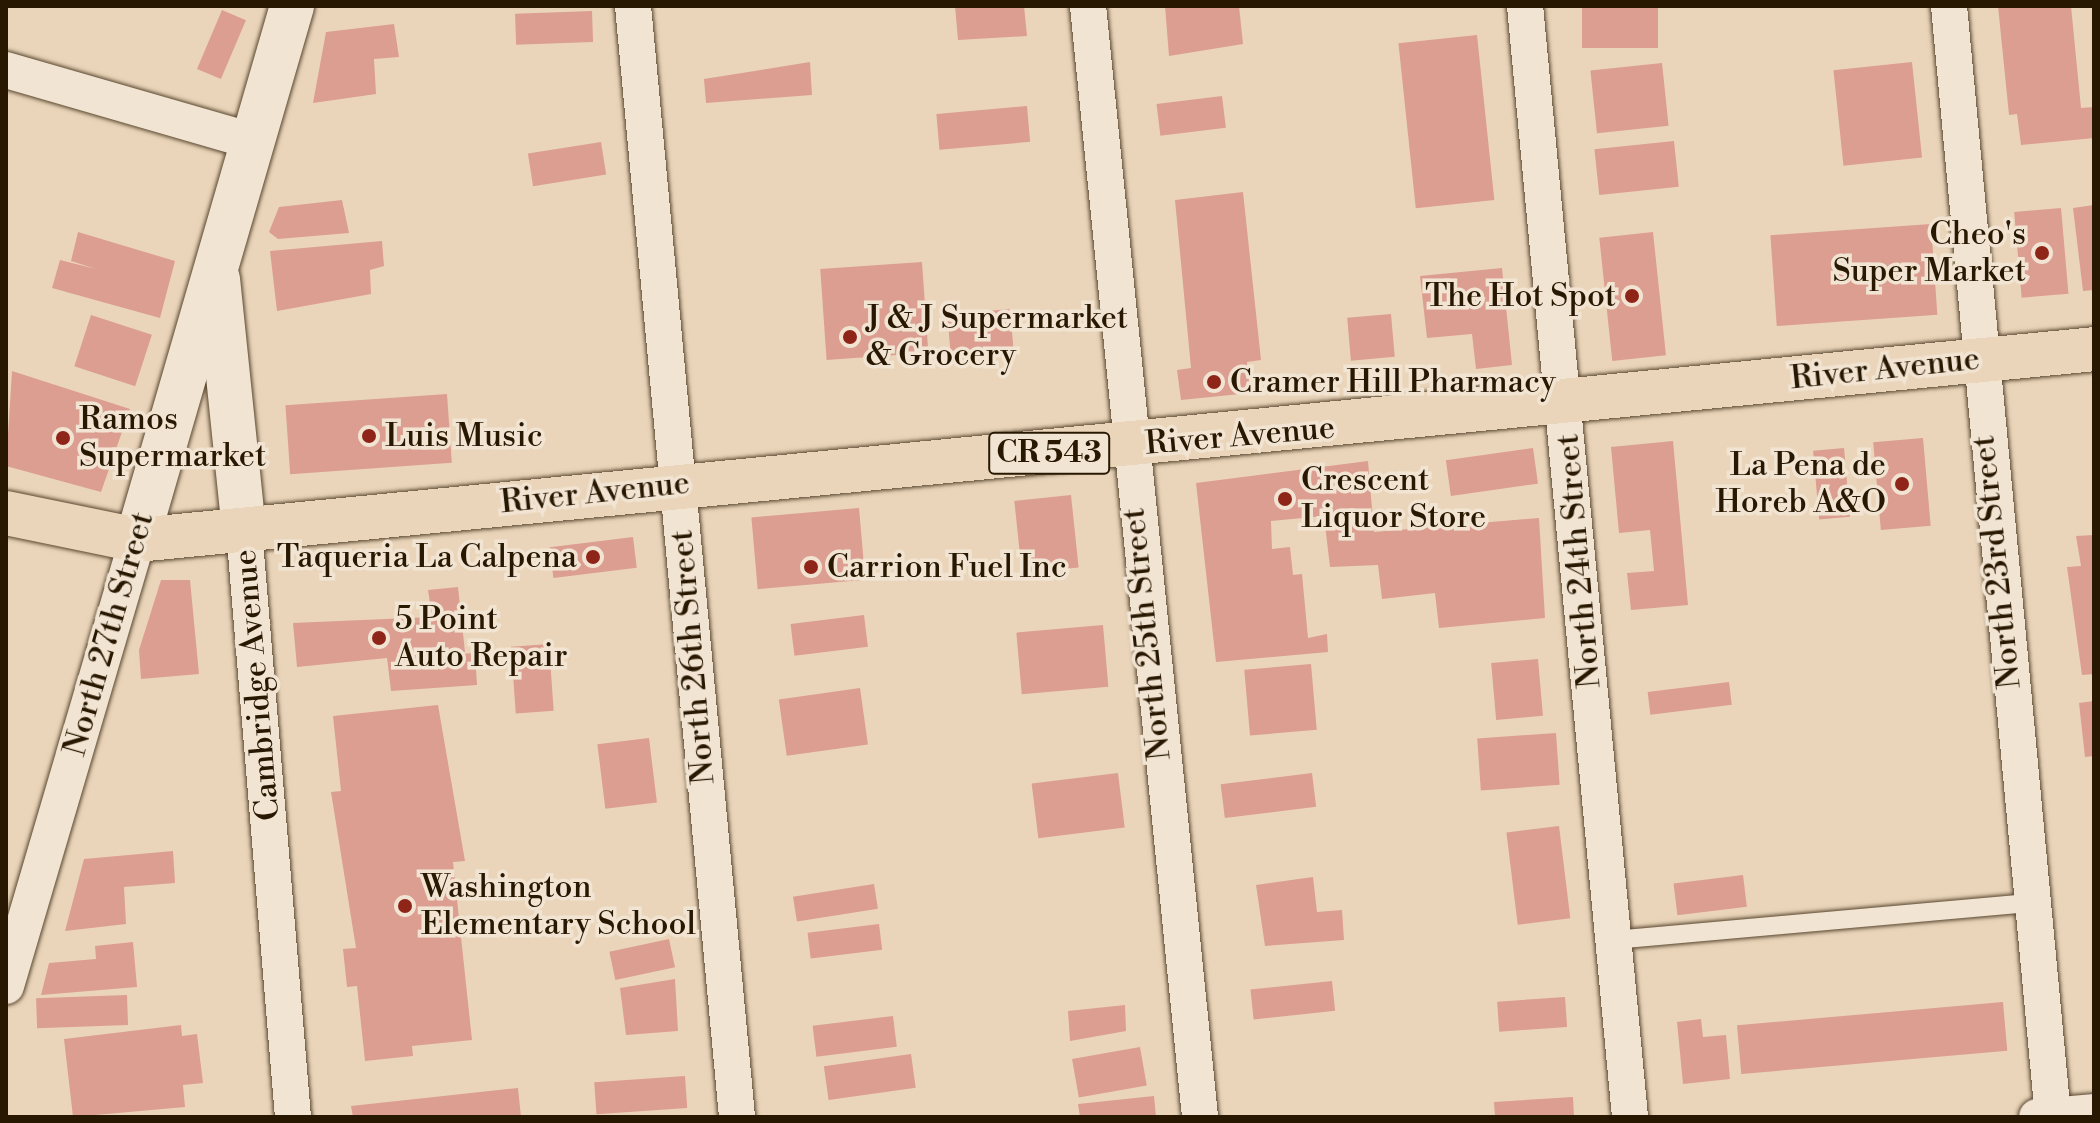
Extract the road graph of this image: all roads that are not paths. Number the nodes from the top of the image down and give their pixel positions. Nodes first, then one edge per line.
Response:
1 (292, 6) edge
2 (633, 6) edge
3 (1088, 6) edge
4 (1525, 6) edge
5 (1949, 6) edge
6 (6, 70) edge
7 (256, 142) junction
8 (216, 253) junction
9 (2094, 349) edge
10 (1977, 359) junction
11 (1564, 405) junction
12 (1127, 447) junction
13 (677, 484) junction
14 (6, 513) edge
15 (244, 529) junction
16 (137, 540) junction
17 (2031, 903) junction
18 (1614, 940) junction
19 (6, 986) edge
20 (2094, 1112) edge
21 (2047, 1116) edge
22 (293, 1117) edge
23 (737, 1117) edge
24 (1200, 1117) edge
25 (1630, 1117) edge

1 - 7 main road, North 27th Street
2 - 13 street, North 26th Street
3 - 12 street, North 25th Street
4 - 11 street, North 24th Street
5 - 10 street, North 23rd Street
6 - 7 street
7 - 8 main road, North 27th Street
8 - 15 main road, Cambridge Avenue
8 - 16 main road, North 27th Street
9 - 10 main road, River Avenue / CR 543
10 - 11 main road, River Avenue / CR 543
10 - 17 street, North 23rd Street
11 - 12 main road, River Avenue / CR 543
11 - 18 street, North 24th Street
12 - 13 main road, River Avenue / CR 543
12 - 24 street, North 25th Street
13 - 15 main road, River Avenue / CR 543
13 - 23 street, North 26th Street
14 - 16 main road, River Avenue / CR 543
15 - 16 main road, River Avenue / CR 543
15 - 22 street, Cambridge Avenue
16 - 19 street, North 27th Street
17 - 18 lane
17 - 21 street, North 23rd Street
18 - 25 street, North 24th Street
20 - 21 street

